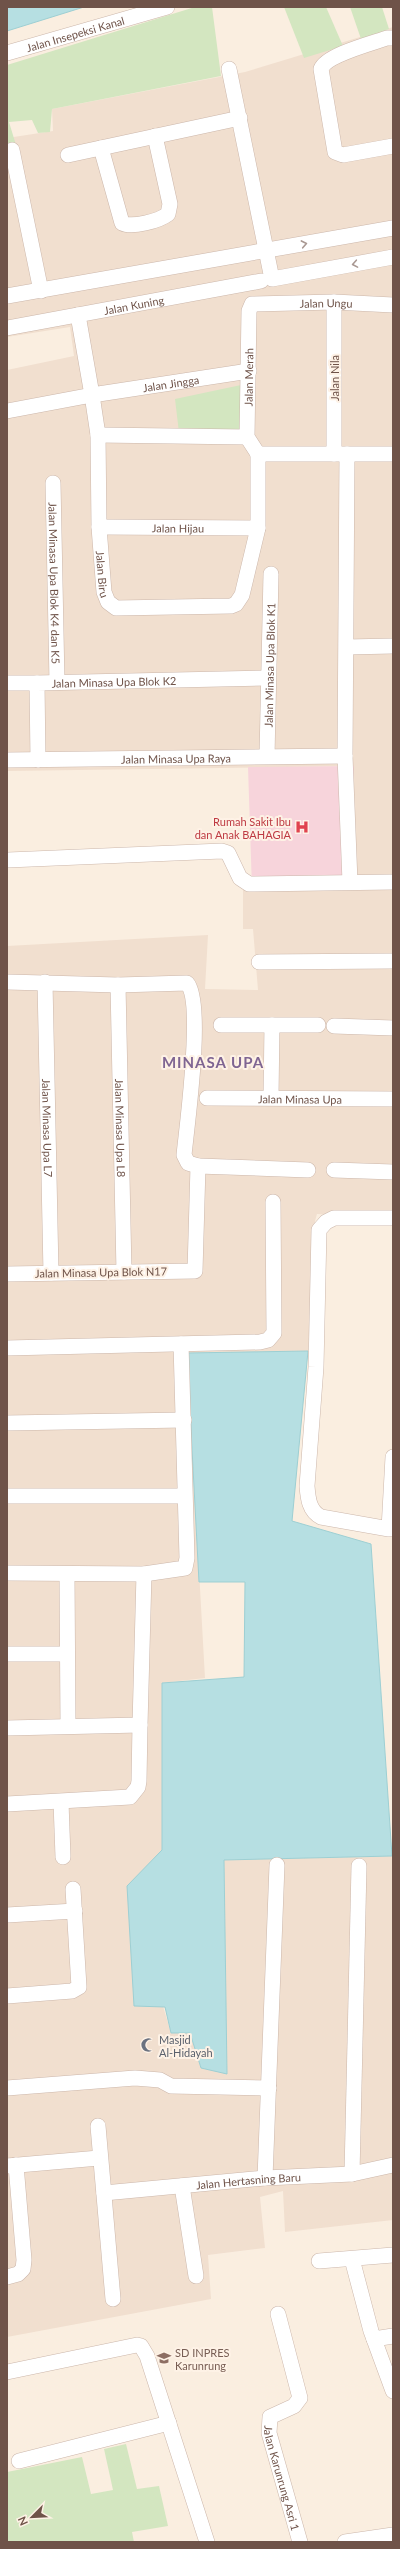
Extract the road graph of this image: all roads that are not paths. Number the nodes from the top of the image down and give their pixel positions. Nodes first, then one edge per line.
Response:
1 (167, 7) edge
2 (393, 38) edge
3 (7, 53) edge
4 (228, 69) dead end
5 (240, 118) junction
6 (155, 136) junction
7 (393, 146) edge
8 (102, 148) junction
9 (12, 150) dead end
10 (68, 155) dead end
11 (393, 228) edge
12 (266, 251) junction
13 (393, 257) edge
14 (266, 280) junction
15 (41, 291) junction
16 (7, 296) edge
17 (258, 302) joint
18 (334, 302) junction
19 (393, 305) edge
20 (78, 315) junction
21 (7, 328) edge
22 (249, 371) junction
23 (92, 396) junction
24 (7, 411) edge
25 (98, 435) junction
26 (247, 437) junction
27 (258, 454) junction
28 (340, 454) junction
29 (393, 454) edge
30 (53, 483) dead end
31 (99, 527) junction
32 (258, 528) junction
33 (271, 574) dead end
34 (393, 646) edge
35 (347, 647) junction
36 (268, 678) junction
37 (57, 682) junction
38 (7, 683) edge
39 (38, 683) junction
40 (267, 756) junction
41 (345, 756) junction
42 (7, 760) edge
43 (38, 760) junction
44 (8, 860) dead end
45 (350, 882) junction
46 (393, 882) edge
47 (393, 961) edge
48 (260, 962) dead end
49 (7, 982) edge
50 (45, 982) junction
51 (118, 985) junction
52 (221, 1025) dead end
53 (318, 1025) dead end
54 (334, 1026) dead end
55 (393, 1028) edge
56 (272, 1031) junction
57 (271, 1097) junction
58 (207, 1098) dead end
59 (393, 1099) edge
60 (198, 1166) junction
61 (308, 1170) dead end
62 (334, 1170) dead end
63 (393, 1172) edge
64 (273, 1202) dead end
65 (393, 1218) edge
66 (124, 1272) junction
67 (52, 1273) junction
68 (7, 1274) edge
69 (181, 1344) junction
70 (7, 1348) edge
71 (184, 1420) junction
72 (7, 1423) edge
73 (393, 1457) edge
74 (7, 1496) edge
75 (184, 1496) junction
76 (391, 1529) edge
77 (7, 1573) edge
78 (67, 1574) junction
79 (144, 1574) junction
80 (7, 1654) edge
81 (66, 1654) junction
82 (140, 1725) junction
83 (68, 1726) junction
84 (7, 1728) edge
85 (61, 1802) junction
86 (7, 1804) edge
87 (63, 1857) dead end
88 (277, 1865) dead end
89 (359, 1866) dead end
90 (73, 1890) dead end
91 (75, 1911) junction
92 (7, 1915) edge
93 (7, 1996) edge
94 (7, 2088) edge
95 (269, 2088) junction
96 (98, 2126) dead end
97 (99, 2158) junction
98 (11, 2165) edge
99 (393, 2165) edge
100 (352, 2174) junction
101 (265, 2178) junction
102 (182, 2186) junction
103 (104, 2193) junction
104 (393, 2255) edge
105 (352, 2259) junction
106 (319, 2262) dead end
107 (196, 2276) dead end
108 (7, 2277) edge
109 (113, 2298) dead end
110 (278, 2314) dead end
111 (393, 2336) edge
112 (374, 2339) junction
113 (7, 2372) edge
114 (393, 2391) edge
115 (169, 2424) junction
116 (19, 2461) dead end
117 (393, 2536) edge
118 (207, 2542) edge
119 (300, 2542) edge
120 (345, 2542) edge

1 - 3 street, Jalan Insepeksi Kanal
2 - 7 street
4 - 5 street
5 - 6 street
5 - 12 street
6 - 8 street
6 - 8 street
8 - 10 street
9 - 15 street
12 -> 11 street
12 - 14 street
12 - 15 street
13 -> 14 street, Jalan Kuning
14 - 20 street, Jalan Kuning
15 - 16 street
17 - 18 street, Jalan Ungu
17 - 22 street, Jalan Merah
18 - 19 street, Jalan Ungu
18 - 28 street, Jalan Nila
20 - 21 street, Jalan Kuning
20 - 23 street, Jalan Biru
22 - 23 street, Jalan Jingga
22 - 26 street, Jalan Merah
23 - 24 street
23 - 25 street, Jalan Biru
25 - 26 street
25 - 31 street, Jalan Biru
26 - 27 street
27 - 28 street
27 - 32 street, Jalan Biru
28 - 29 street
28 - 35 street, Jalan Nila
30 - 37 street, Jalan Minasa Upa Blok K4 dan K5
31 - 32 street, Jalan Hijau
31 - 32 street, Jalan Biru
33 - 36 street, Jalan Minasa Upa Blok K1
34 - 35 street
35 - 41 street, Jalan Nila
36 - 37 street, Jalan Minasa Upa Blok K2
36 - 40 street, Jalan Minasa Upa Blok K1
37 - 39 street, Jalan Minasa Upa Blok K2
38 - 39 street
39 - 43 street, Jalan Minasa Upa Blok K2
40 - 41 street, Jalan Minasa Upa Raya
40 - 43 street, Jalan Minasa Upa Raya
41 - 45 street, Jalan Nila
42 - 43 street, Jalan Minasa Upa Raya
44 - 45 street
45 - 46 street
47 - 48 street
49 - 50 street
50 - 51 street
50 - 67 street, Jalan Minasa Upa L7
51 - 60 street
51 - 66 street, Jalan Minasa Upa L8
52 - 56 street
53 - 56 street
54 - 55 street
56 - 57 street
57 - 58 street, Jalan Minasa Upa
57 - 59 street, Jalan Minasa Upa
60 - 61 street
60 - 66 street, Jalan Minasa Upa Blok N17
62 - 63 street
64 - 69 street
65 - 76 street
66 - 67 street, Jalan Minasa Upa Blok N17
67 - 68 street, Jalan Minasa Upa Blok N17
69 - 70 street
69 - 71 street
71 - 72 street
71 - 75 street
73 - 76 street
74 - 75 street
75 - 79 street
77 - 78 street
78 - 79 street
78 - 81 street
79 - 82 street
80 - 81 street
81 - 83 street
82 - 83 street
82 - 85 street
83 - 84 street
85 - 86 street
85 - 87 street
88 - 95 street
89 - 100 street
90 - 91 street
91 - 92 street
91 - 93 street
94 - 95 street
95 - 101 street
96 - 97 street
97 - 98 street
97 - 103 street
98 - 108 street
99 - 100 street, Jalan Hertasning Baru
100 - 101 street, Jalan Hertasning Baru
101 - 102 street, Jalan Hertasning Baru
102 - 103 street, Jalan Hertasning Baru
102 - 107 street
103 - 109 street
104 - 105 street
105 - 106 street
105 - 112 street
110 - 119 street, Jalan Karunrung Asri 1
111 - 112 street
112 - 114 street
113 - 115 street
115 - 116 street
115 - 118 street
117 - 120 street

